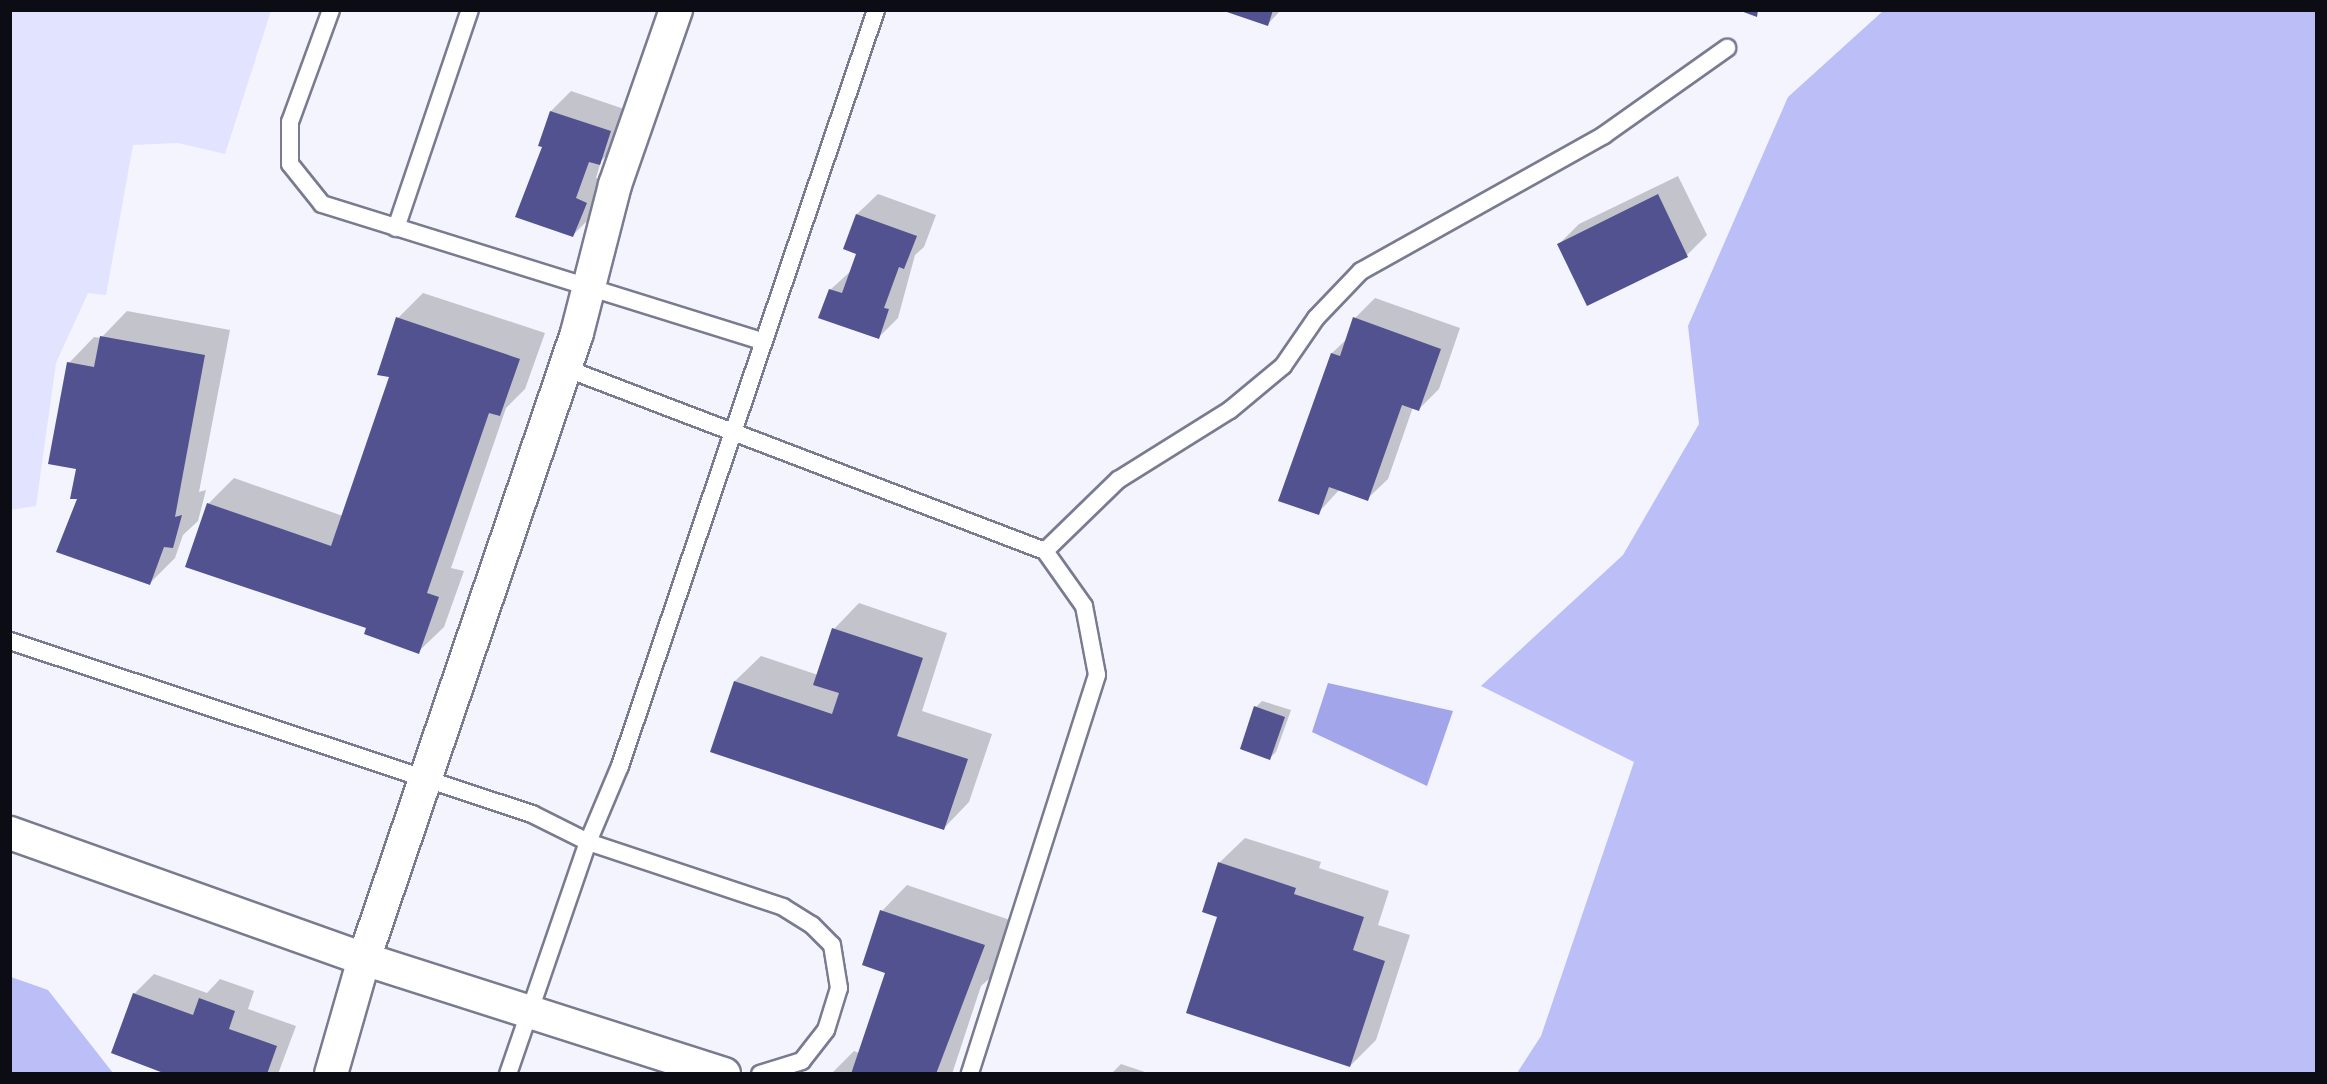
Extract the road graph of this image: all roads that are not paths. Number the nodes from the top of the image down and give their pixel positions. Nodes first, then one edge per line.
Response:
1 (331, 10) edge
2 (470, 10) edge
3 (676, 10) edge
4 (876, 10) edge
5 (1726, 48) dead end
6 (396, 228) junction
7 (588, 290) junction
8 (763, 341) junction
9 (565, 368) junction
10 (731, 432) junction
11 (1045, 551) junction
12 (10, 641) edge
13 (425, 780) junction
14 (10, 833) edge
15 (588, 842) junction
16 (364, 959) junction
17 (529, 1013) junction
18 (332, 1074) edge
19 (508, 1074) edge
20 (724, 1074) edge
21 (760, 1074) edge
22 (970, 1074) edge

1 - 6 lane
2 - 6 lane
3 - 7 street
4 - 8 lane
5 - 11 lane
6 - 7 lane
7 - 8 lane
7 - 9 street
8 - 10 lane
9 - 10 lane
9 - 13 street
10 - 11 lane
10 - 15 lane
11 - 22 lane
12 - 13 lane
13 - 15 lane
13 - 16 street
14 - 16 street
15 - 17 lane
15 - 21 lane
16 - 17 street
16 - 18 street
17 - 19 lane
17 - 20 street

